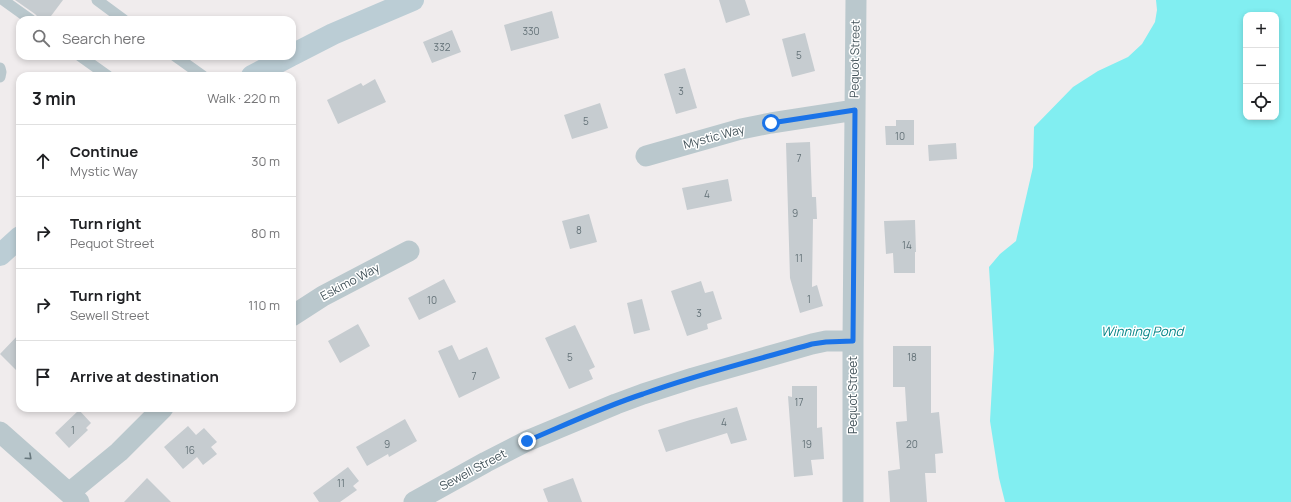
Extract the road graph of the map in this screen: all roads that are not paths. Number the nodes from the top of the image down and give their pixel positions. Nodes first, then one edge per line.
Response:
1 (3, 0) edge
2 (96, 0) edge
3 (413, 0) edge
4 (856, 0) edge
5 (25, 16) edge
6 (118, 16) edge
7 (296, 52) edge
8 (86, 60) edge
9 (181, 60) edge
10 (282, 60) edge
11 (0, 68) edge
12 (102, 72) edge
13 (197, 72) edge
14 (259, 72) edge
15 (0, 77) edge
16 (855, 110) junction
17 (646, 156) dead end
18 (16, 241) edge
19 (409, 251) dead end
20 (0, 255) edge
21 (296, 313) edge
22 (853, 341) junction
23 (159, 412) edge
24 (0, 432) edge
25 (74, 498) edge
26 (414, 502) edge
27 (853, 502) edge

1 - 5 lane
2 - 6 lane
3 - 7 main road
4 - 16 street, Pequot Street
8 - 12 lane
9 - 13 lane
10 - 14 main road
11 - 15 lane
16 - 17 street, Mystic Way
16 - 22 street, Pequot Street
18 - 20 main road
19 - 21 street, Eskimo Way
22 - 26 street, Sewell Street
22 - 27 street, Pequot Street
23 - 25 street
24 -> 25 street

